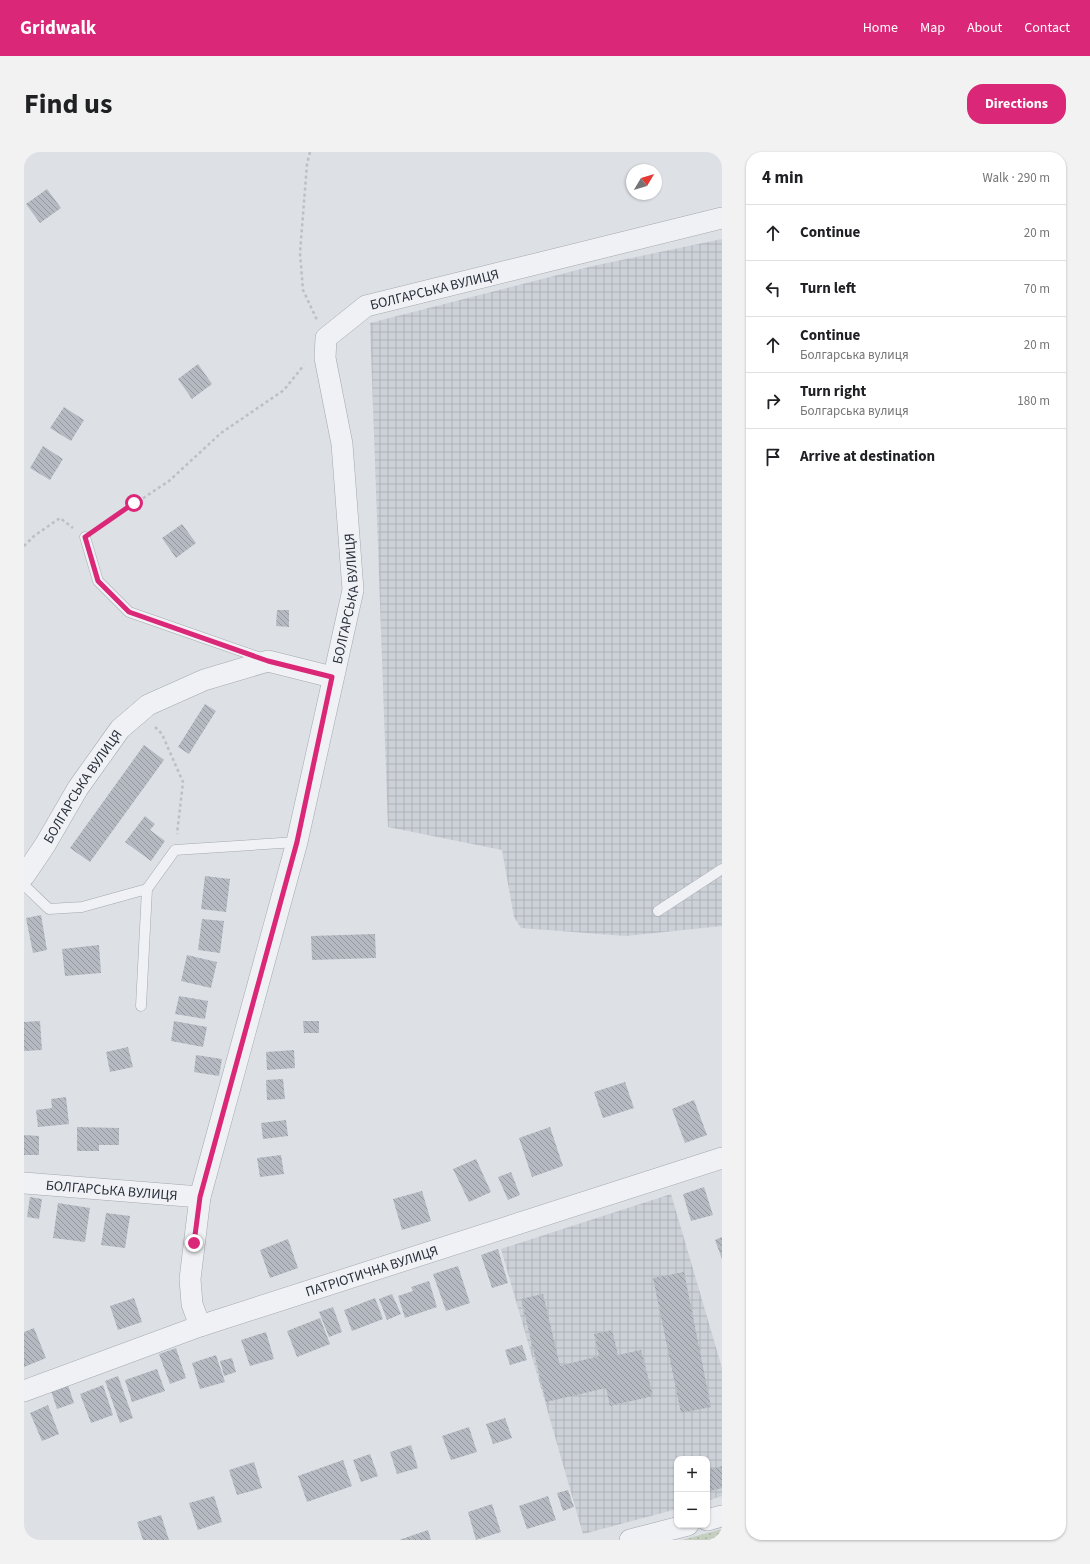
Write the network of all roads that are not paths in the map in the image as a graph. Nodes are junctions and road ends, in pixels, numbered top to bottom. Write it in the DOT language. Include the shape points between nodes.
graph roads {
  1 [pos="722,218"];
  2 [pos="85,537"];
  3 [pos="268,661"];
  4 [pos="332,677"];
  5 [pos="297,842"];
  6 [pos="722,869"];
  7 [pos="24,876"];
  8 [pos="24,886"];
  9 [pos="147,889"];
  10 [pos="658,912"];
  11 [pos="141,1006"];
  12 [pos="722,1158"];
  13 [pos="24,1184"];
  14 [pos="200,1197"];
  15 [pos="200,1326"];
  16 [pos="24,1391"];
  17 [pos="722,1516"];
  18 [pos="710,1519"];
  19 [pos="676,1528"];
  20 [pos="630,1540"];
  1 -- 4 [label="street, БОЛГАРСЬКА ВУЛИЦЯ" via="366,306 326,338 325,358 342,444 352,590"];
  2 -- 3 [label="lane" via="98,581 129,612"];
  3 -- 4 [label="street, БОЛГАРСЬКА ВУЛИЦЯ"];
  3 -- 7 [label="street, БОЛГАРСЬКА ВУЛИЦЯ" via="204,680 148,705 120,729 78,788 45,846"];
  4 -- 5 [label="street, БОЛГАРСЬКА ВУЛИЦЯ"];
  5 -- 9 [label="lane" via="175,850"];
  5 -- 14 [label="street, БОЛГАРСЬКА ВУЛИЦЯ"];
  6 -- 10 [label="lane"];
  8 -- 9 [label="lane" via="49,909 82,907"];
  9 -- 11 [label="lane"];
  12 -- 15 [label="street, ПАТРІОТИЧНА ВУЛИЦЯ"];
  13 -- 14 [label="street, БОЛГАРСЬКА ВУЛИЦЯ"];
  14 -- 15 [label="street, БОЛГАРСЬКА ВУЛИЦЯ" via="190,1279 192,1304"];
  15 -- 16 [label="street, ПАТРІОТИЧНА ВУЛИЦЯ"];
  17 -- 18 [label="street"];
  19 -- 20 [label="street"];
}
